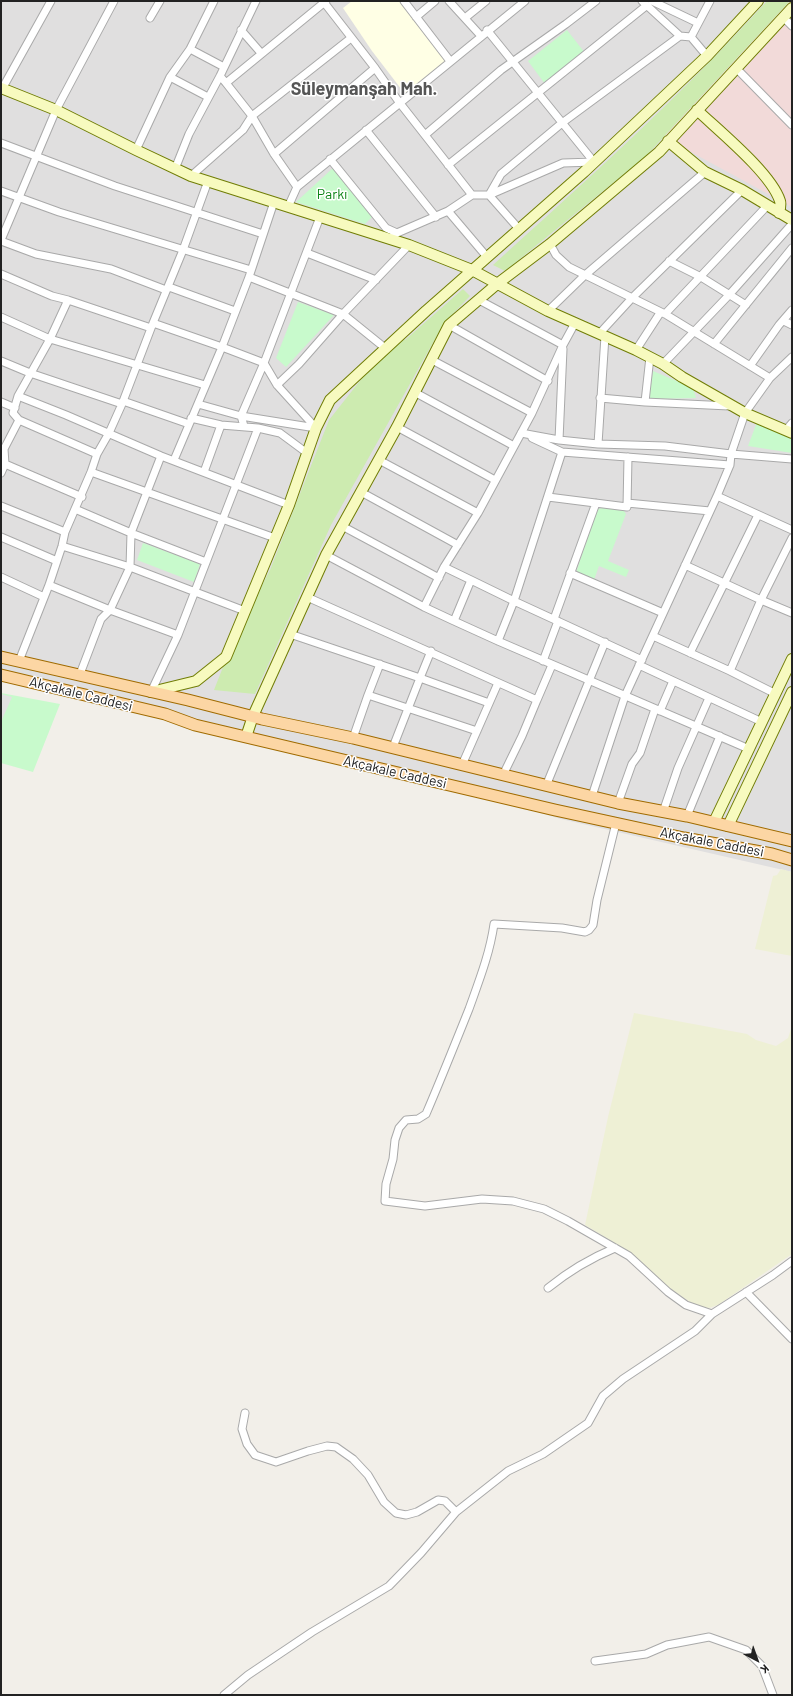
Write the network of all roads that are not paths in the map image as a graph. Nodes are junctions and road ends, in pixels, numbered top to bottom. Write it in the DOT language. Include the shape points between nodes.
graph roads {
  1 [pos="51,1"];
  2 [pos="114,1"];
  3 [pos="160,1"];
  4 [pos="214,1"];
  5 [pos="256,1"];
  6 [pos="404,1"];
  7 [pos="434,1"];
  8 [pos="449,1"];
  9 [pos="486,1"];
  10 [pos="525,1"];
  11 [pos="596,1"];
  12 [pos="710,1"];
  13 [pos="758,1"];
  14 [pos="325,2"];
  15 [pos="647,3"];
  16 [pos="792,8"];
  17 [pos="416,17"];
  18 [pos="783,17"];
  19 [pos="150,18"];
  20 [pos="465,18"];
  21 [pos="698,23"];
  22 [pos="792,26"];
  23 [pos="241,30"];
  24 [pos="487,30"];
  25 [pos="481,36"];
  26 [pos="680,36"];
  27 [pos="691,37"];
  28 [pos="351,38"];
  29 [pos="190,49"];
  30 [pos="261,53"];
  31 [pos="707,56"];
  32 [pos="450,61"];
  33 [pos="513,61"];
  34 [pos="224,67"];
  35 [pos="375,68"];
  36 [pos="736,68"];
  37 [pos="220,76"];
  38 [pos="170,77"];
  39 [pos="226,83"];
  40 [pos="2,89"];
  41 [pos="538,92"];
  42 [pos="208,97"];
  43 [pos="399,102"];
  44 [pos="56,110"];
  45 [pos="697,110"];
  46 [pos="252,116"];
  47 [pos="562,124"];
  48 [pos="792,125"];
  49 [pos="366,130"];
  50 [pos="425,135"];
  51 [pos="668,141"];
  52 [pos="1,143"];
  53 [pos="136,150"];
  54 [pos="274,154"];
  55 [pos="36,155"];
  56 [pos="330,159"];
  57 [pos="594,162"];
  58 [pos="448,165"];
  59 [pos="175,168"];
  60 [pos="705,172"];
  61 [pos="191,176"];
  62 [pos="208,181"];
  63 [pos="297,187"];
  64 [pos="742,190"];
  65 [pos="1,191"];
  66 [pos="472,195"];
  67 [pos="490,195"];
  68 [pos="18,198"];
  69 [pos="274,202"];
  70 [pos="767,206"];
  71 [pos="288,207"];
  72 [pos="448,211"];
  73 [pos="196,212"];
  74 [pos="779,213"];
  75 [pos="320,216"];
  76 [pos="436,217"];
  77 [pos="792,220"];
  78 [pos="792,224"];
  79 [pos="519,229"];
  80 [pos="264,234"];
  81 [pos="393,236"];
  82 [pos="1,240"];
  83 [pos="550,244"];
  84 [pos="409,245"];
  85 [pos="792,248"];
  86 [pos="183,250"];
  87 [pos="307,253"];
  88 [pos="488,256"];
  89 [pos="669,261"];
  90 [pos="472,270"];
  91 [pos="250,273"];
  92 [pos="1,274"];
  93 [pos="584,276"];
  94 [pos="701,277"];
  95 [pos="376,280"];
  96 [pos="497,284"];
  97 [pos="167,289"];
  98 [pos="291,293"];
  99 [pos="729,295"];
  100 [pos="632,298"];
  101 [pos="68,300"];
  102 [pos="479,300"];
  103 [pos="746,305"];
  104 [pos="792,310"];
  105 [pos="236,311"];
  106 [pos="548,311"];
  107 [pos="343,314"];
  108 [pos="663,314"];
  109 [pos="1,317"];
  110 [pos="784,320"];
  111 [pos="575,324"];
  112 [pos="792,325"];
  113 [pos="152,326"];
  114 [pos="449,326"];
  115 [pos="694,332"];
  116 [pos="602,335"];
  117 [pos="50,339"];
  118 [pos="714,344"];
  119 [pos="563,345"];
  120 [pos="222,347"];
  121 [pos="385,348"];
  122 [pos="636,350"];
  123 [pos="650,357"];
  124 [pos="792,357"];
  125 [pos="432,360"];
  126 [pos="1,361"];
  127 [pos="264,364"];
  128 [pos="663,364"];
  129 [pos="137,365"];
  130 [pos="750,366"];
  131 [pos="30,373"];
  132 [pos="770,378"];
  133 [pos="548,381"];
  134 [pos="205,385"];
  135 [pos="277,385"];
  136 [pos="416,393"];
  137 [pos="18,396"];
  138 [pos="600,398"];
  139 [pos="1,402"];
  140 [pos="645,402"];
  141 [pos="122,403"];
  142 [pos="198,404"];
  143 [pos="735,406"];
  144 [pos="15,408"];
  145 [pos="745,413"];
  146 [pos="532,414"];
  147 [pos="241,416"];
  148 [pos="19,420"];
  149 [pos="190,421"];
  150 [pos="221,425"];
  151 [pos="244,426"];
  152 [pos="258,428"];
  153 [pos="316,428"];
  154 [pos="397,428"];
  155 [pos="790,429"];
  156 [pos="109,433"];
  157 [pos="521,433"];
  158 [pos="559,440"];
  159 [pos="598,444"];
  160 [pos="514,446"];
  161 [pos="2,449"];
  162 [pos="562,452"];
  163 [pos="307,453"];
  164 [pos="97,454"];
  165 [pos="731,454"];
  166 [pos="161,456"];
  167 [pos="628,458"];
  168 [pos="792,459"];
  169 [pos="174,460"];
  170 [pos="379,460"];
  171 [pos="5,464"];
  172 [pos="730,465"];
  173 [pos="92,472"];
  174 [pos="204,472"];
  175 [pos="1,473"];
  176 [pos="495,480"];
  177 [pos="236,484"];
  178 [pos="148,492"];
  179 [pos="361,492"];
  180 [pos="717,496"];
  181 [pos="82,497"];
  182 [pos="548,497"];
  183 [pos="596,503"];
  184 [pos="627,503"];
  185 [pos="289,504"];
  186 [pos="1,506"];
  187 [pos="75,509"];
  188 [pos="710,511"];
  189 [pos="478,514"];
  190 [pos="758,515"];
  191 [pos="222,518"];
  192 [pos="342,526"];
  193 [pos="792,530"];
  194 [pos="65,532"];
  195 [pos="131,533"];
  196 [pos="1,537"];
  197 [pos="275,538"];
  198 [pos="792,538"];
  199 [pos="458,545"];
  200 [pos="62,546"];
  201 [pos="326,556"];
  202 [pos="57,561"];
  203 [pos="206,562"];
  204 [pos="685,565"];
  205 [pos="130,567"];
  206 [pos="444,567"];
  207 [pos="570,573"];
  208 [pos="1,577"];
  209 [pos="439,578"];
  210 [pos="471,580"];
  211 [pos="724,584"];
  212 [pos="49,585"];
  213 [pos="193,592"];
  214 [pos="44,597"];
  215 [pos="307,597"];
  216 [pos="761,600"];
  217 [pos="514,602"];
  218 [pos="424,608"];
  219 [pos="110,610"];
  220 [pos="245,611"];
  221 [pos="663,613"];
  222 [pos="792,613"];
  223 [pos="556,620"];
  224 [pos="454,621"];
  225 [pos="290,634"];
  226 [pos="178,635"];
  227 [pos="653,636"];
  228 [pos="498,641"];
  229 [pos="604,642"];
  230 [pos="431,651"];
  231 [pos="690,653"];
  232 [pos="1,657"];
  233 [pos="792,659"];
  234 [pos="18,661"];
  235 [pos="543,661"];
  236 [pos="640,662"];
  237 [pos="380,664"];
  238 [pos="552,664"];
  239 [pos="730,671"];
  240 [pos="80,674"];
  241 [pos="1,675"];
  242 [pos="420,678"];
  243 [pos="588,680"];
  244 [pos="673,681"];
  245 [pos="498,683"];
  246 [pos="151,692"];
  247 [pos="792,692"];
  248 [pos="776,694"];
  249 [pos="368,695"];
  250 [pos="625,696"];
  251 [pos="709,698"];
  252 [pos="537,700"];
  253 [pos="489,703"];
  254 [pos="408,708"];
  255 [pos="658,710"];
  256 [pos="254,716"];
  257 [pos="762,722"];
  258 [pos="696,726"];
  259 [pos="477,731"];
  260 [pos="720,736"];
  261 [pos="246,737"];
  262 [pos="353,738"];
  263 [pos="392,747"];
  264 [pos="749,749"];
  265 [pos="462,765"];
  266 [pos="503,774"];
  267 [pos="546,786"];
  268 [pos="592,796"];
  269 [pos="618,803"];
  270 [pos="663,812"];
  271 [pos="687,816"];
  272 [pos="714,822"];
  273 [pos="616,823"];
  274 [pos="728,826"];
  275 [pos="792,841"];
  276 [pos="792,860"];
  277 [pos="616,1248"];
  278 [pos="792,1261"];
  279 [pos="548,1288"];
  280 [pos="746,1292"];
  281 [pos="712,1314"];
  282 [pos="792,1339"];
  283 [pos="245,1413"];
  284 [pos="456,1512"];
  285 [pos="595,1661"];
  286 [pos="224,1695"];
  287 [pos="773,1695"];
  1 -- 40 [label="street"];
  2 -- 44 [label="street"];
  3 -- 19 [label="street"];
  4 -- 29 [label="street"];
  5 -- 23 [label="street"];
  6 -- 17 [label="street"];
  7 -- 17 [label="street"];
  8 -- 20 [label="street"];
  9 -- 20 [label="street"];
  10 -- 24 [label="street"];
  11 -- 33 [label="street"];
  12 -- 21 [label="street"];
  13 -- 31 [label="main road"];
  14 -- 28 [label="street"];
  14 -- 30 [label="street"];
  15 -- 21 [label="street"];
  15 -- 26 [label="street"];
  15 -- 41 [label="street"];
  16 -- 18 [label="main road"];
  17 -- 32 [label="street"];
  18 -- 22 [label="street"];
  18 -- 36 [label="main road"];
  20 -- 25 [label="street"];
  21 -- 27 [label="street"];
  23 -- 30 [label="street"];
  23 -- 34 [label="street"];
  24 -- 25 [label="street"];
  24 -- 33 [label="street"];
  25 -- 32 [label="street"];
  26 -- 27 [label="street"];
  26 -- 47 [label="street"];
  27 -- 31 [label="street"];
  28 -- 35 [label="street"];
  28 -- 46 [label="street"];
  29 -- 34 [label="street"];
  29 -- 38 [label="street"];
  30 -- 39 [label="street"];
  31 -- 57 [label="main road"];
  32 -- 43 [label="street"];
  33 -- 41 [label="street"];
  33 -- 50 [label="street"];
  34 -- 37 [label="street"];
  35 -- 43 [label="street"];
  35 -- 54 [label="street"];
  36 -- 45 [label="main road"];
  36 -- 48 [label="street"];
  37 -- 39 [label="street"];
  37 -- 42 [label="street"];
  38 -- 42 [label="street"];
  38 -- 53 [label="street"];
  39 -- 46 [label="street"];
  40 -- 44 [label="main road"];
  41 -- 47 [label="street"];
  41 -- 58 [label="street"];
  42 -- 59 [label="street"];
  43 -- 49 [label="street"];
  43 -- 50 [label="street"];
  44 -- 53 [label="main road"];
  44 -- 55 [label="street"];
  45 -- 51 [label="main road"];
  45 -- 74 [label="main road" via="758,168 780,202"];
  46 -- 54 [label="street"];
  46 -- 61 [label="street" via="243,130"];
  47 -- 57 [label="street"];
  47 -- 67 [label="street" via="501,174"];
  49 -- 56 [label="street"];
  49 -- 76 [label="street"];
  50 -- 58 [label="street"];
  51 -- 60 [label="main road"];
  51 -- 83 [label="main road" via="659,152"];
  52 -- 55 [label="street"];
  53 -- 59 [label="main road"];
  54 -- 63 [label="street"];
  55 -- 68 [label="street"];
  55 -- 73 [label="street" via="115,186"];
  56 -- 63 [label="street"];
  56 -- 81 [label="street"];
  57 -- 67 [label="street" via="563,163"];
  57 -- 79 [label="main road"];
  58 -- 66 [label="street"];
  59 -- 61 [label="main road"];
  60 -- 64 [label="main road"];
  60 -- 93 [label="street"];
  61 -- 62 [label="main road"];
  62 -- 69 [label="main road"];
  62 -- 73 [label="street"];
  63 -- 71 [label="street"];
  64 -- 70 [label="main road"];
  64 -- 89 [label="street"];
  65 -- 68 [label="street"];
  66 -- 67 [label="street"];
  66 -- 72 [label="street"];
  67 -- 79 [label="street"];
  68 -- 82 [label="street"];
  68 -- 86 [label="street"];
  69 -- 71 [label="main road"];
  69 -- 80 [label="street"];
  70 -- 74 [label="main road"];
  70 -- 94 [label="street"];
  71 -- 75 [label="main road"];
  72 -- 76 [label="street"];
  72 -- 88 [label="street"];
  73 -- 80 [label="street"];
  73 -- 86 [label="street"];
  74 -- 77 [label="main road"];
  75 -- 81 [label="main road"];
  75 -- 87 [label="street"];
  76 -- 81 [label="street"];
  78 -- 99 [label="street"];
  79 -- 88 [label="main road"];
  80 -- 91 [label="street"];
  81 -- 84 [label="main road"];
  82 -- 97 [label="street" via="36,254 111,268"];
  83 -- 93 [label="street" via="556,255"];
  83 -- 96 [label="main road"];
  84 -- 90 [label="main road"];
  84 -- 95 [label="street"];
  85 -- 103 [label="street"];
  86 -- 91 [label="street"];
  86 -- 97 [label="street"];
  87 -- 95 [label="street"];
  87 -- 98 [label="street"];
  88 -- 90 [label="main road"];
  89 -- 94 [label="street"];
  89 -- 100 [label="street"];
  90 -- 96 [label="main road"];
  90 -- 121 [label="main road"];
  91 -- 98 [label="street"];
  91 -- 105 [label="street"];
  92 -- 101 [label="street" via="52,296"];
  93 -- 100 [label="street"];
  93 -- 106 [label="street"];
  94 -- 99 [label="street"];
  94 -- 108 [label="street"];
  95 -- 107 [label="street"];
  96 -- 102 [label="main road"];
  96 -- 106 [label="main road"];
  97 -- 105 [label="street"];
  97 -- 113 [label="street"];
  98 -- 107 [label="street"];
  98 -- 127 [label="street"];
  99 -- 103 [label="street"];
  99 -- 115 [label="street"];
  100 -- 108 [label="street"];
  100 -- 116 [label="street"];
  101 -- 113 [label="street"];
  101 -- 117 [label="street"];
  102 -- 114 [label="main road"];
  102 -- 119 [label="street"];
  103 -- 118 [label="street"];
  104 -- 110 [label="street"];
  105 -- 120 [label="street"];
  106 -- 111 [label="main road"];
  107 -- 121 [label="street"];
  107 -- 135 [label="street"];
  108 -- 115 [label="street"];
  108 -- 122 [label="street"];
  109 -- 117 [label="street"];
  110 -- 112 [label="street"];
  110 -- 130 [label="street"];
  111 -- 116 [label="main road"];
  111 -- 119 [label="street"];
  113 -- 120 [label="street"];
  113 -- 129 [label="street"];
  114 -- 125 [label="main road"];
  114 -- 133 [label="street"];
  115 -- 118 [label="street"];
  115 -- 128 [label="street"];
  116 -- 122 [label="main road"];
  116 -- 138 [label="street" via="604,368"];
  117 -- 129 [label="street"];
  117 -- 131 [label="street"];
  118 -- 130 [label="street"];
  119 -- 133 [label="street"];
  119 -- 158 [label="street"];
  120 -- 127 [label="street"];
  120 -- 134 [label="street"];
  121 -- 153 [label="main road" via="330,400"];
  122 -- 123 [label="main road"];
  123 -- 128 [label="main road"];
  123 -- 140 [label="street"];
  124 -- 132 [label="street"];
  125 -- 136 [label="main road"];
  125 -- 146 [label="street"];
  126 -- 131 [label="street"];
  127 -- 135 [label="street"];
  127 -- 147 [label="street"];
  128 -- 143 [label="main road"];
  129 -- 134 [label="street"];
  129 -- 141 [label="street"];
  130 -- 132 [label="street"];
  131 -- 137 [label="street"];
  131 -- 141 [label="street"];
  132 -- 145 [label="street"];
  133 -- 146 [label="street"];
  134 -- 142 [label="street"];
  135 -- 153 [label="street"];
  136 -- 154 [label="main road"];
  136 -- 160 [label="street"];
  137 -- 144 [label="street"];
  137 -- 156 [label="street"];
  138 -- 140 [label="street"];
  138 -- 159 [label="street"];
  139 -- 144 [label="street"];
  140 -- 143 [label="street"];
  141 -- 149 [label="street"];
  141 -- 156 [label="street"];
  142 -- 147 [label="street"];
  142 -- 149 [label="street"];
  143 -- 145 [label="main road"];
  144 -- 148 [label="street" via="13,413"];
  145 -- 155 [label="main road"];
  145 -- 165 [label="street"];
  146 -- 157 [label="street"];
  147 -- 151 [label="street"];
  147 -- 153 [label="street"];
  148 -- 161 [label="street"];
  148 -- 164 [label="street"];
  149 -- 150 [label="street"];
  149 -- 169 [label="street"];
  150 -- 151 [label="street"];
  150 -- 174 [label="street"];
  151 -- 152 [label="street"];
  152 -- 163 [label="street" via="280,433"];
  152 -- 177 [label="street"];
  153 -- 163 [label="main road"];
  154 -- 170 [label="main road"];
  154 -- 176 [label="street"];
  156 -- 164 [label="street"];
  156 -- 166 [label="street"];
  157 -- 158 [label="street"];
  157 -- 160 [label="street"];
  157 -- 162 [label="street"];
  158 -- 159 [label="street"];
  159 -- 165 [label="street" via="665,446"];
  160 -- 176 [label="street"];
  161 -- 171 [label="street"];
  162 -- 167 [label="street"];
  162 -- 182 [label="street"];
  163 -- 185 [label="main road"];
  164 -- 173 [label="street"];
  165 -- 168 [label="street"];
  165 -- 172 [label="street"];
  166 -- 169 [label="street"];
  166 -- 178 [label="street"];
  167 -- 172 [label="street"];
  167 -- 184 [label="street"];
  169 -- 174 [label="street"];
  170 -- 179 [label="main road"];
  170 -- 189 [label="street"];
  171 -- 175 [label="street"];
  171 -- 181 [label="street"];
  172 -- 180 [label="street"];
  173 -- 178 [label="street"];
  173 -- 181 [label="street"];
  174 -- 177 [label="street"];
  176 -- 189 [label="street"];
  177 -- 185 [label="street"];
  177 -- 191 [label="street"];
  178 -- 191 [label="street"];
  178 -- 195 [label="street"];
  179 -- 192 [label="main road"];
  179 -- 199 [label="street"];
  180 -- 188 [label="street"];
  180 -- 190 [label="street"];
  181 -- 187 [label="street"];
  182 -- 183 [label="street"];
  182 -- 217 [label="street"];
  183 -- 184 [label="street" via="627,507"];
  183 -- 207 [label="street"];
  184 -- 188 [label="street"];
  185 -- 197 [label="main road"];
  186 -- 194 [label="street"];
  187 -- 194 [label="street"];
  187 -- 195 [label="street"];
  188 -- 204 [label="street"];
  189 -- 199 [label="street"];
  190 -- 193 [label="street"];
  190 -- 211 [label="street"];
  191 -- 197 [label="street"];
  191 -- 203 [label="street"];
  192 -- 201 [label="main road"];
  192 -- 209 [label="street"];
  194 -- 200 [label="street"];
  195 -- 203 [label="street"];
  195 -- 205 [label="street"];
  196 -- 202 [label="street"];
  197 -- 220 [label="main road"];
  198 -- 216 [label="street"];
  199 -- 206 [label="street"];
  200 -- 202 [label="street"];
  200 -- 205 [label="street"];
  201 -- 215 [label="main road"];
  201 -- 218 [label="street"];
  202 -- 212 [label="street"];
  203 -- 213 [label="street"];
  204 -- 211 [label="street"];
  204 -- 221 [label="street"];
  205 -- 213 [label="street"];
  205 -- 219 [label="street"];
  206 -- 209 [label="street"];
  206 -- 210 [label="street"];
  207 -- 221 [label="street"];
  207 -- 223 [label="street"];
  208 -- 214 [label="street"];
  209 -- 218 [label="street"];
  210 -- 217 [label="street"];
  210 -- 224 [label="street"];
  211 -- 216 [label="street"];
  211 -- 231 [label="street"];
  212 -- 214 [label="street"];
  212 -- 219 [label="street"];
  213 -- 220 [label="street"];
  213 -- 226 [label="street"];
  214 -- 234 [label="street"];
  215 -- 225 [label="main road"];
  215 -- 230 [label="street"];
  216 -- 222 [label="street"];
  216 -- 239 [label="street"];
  217 -- 223 [label="street"];
  217 -- 228 [label="street"];
  218 -- 224 [label="street"];
  219 -- 226 [label="street"];
  219 -- 240 [label="street" via="101,619"];
  220 -- 246 [label="main road" via="226,656 196,682"];
  221 -- 227 [label="street"];
  223 -- 229 [label="street"];
  223 -- 235 [label="street"];
  224 -- 228 [label="street"];
  225 -- 237 [label="street"];
  225 -- 256 [label="main road"];
  226 -- 246 [label="street"];
  227 -- 231 [label="street"];
  227 -- 236 [label="street"];
  228 -- 235 [label="street"];
  229 -- 236 [label="street"];
  229 -- 243 [label="street"];
  230 -- 242 [label="street"];
  230 -- 245 [label="street"];
  231 -- 239 [label="street"];
  232 -- 234 [label="main road, Akçakale Caddesi"];
  233 -- 248 [label="main road"];
  234 -- 240 [label="main road, Akçakale Caddesi"];
  235 -- 238 [label="street"];
  236 -- 244 [label="street"];
  236 -- 250 [label="street"];
  237 -- 242 [label="street"];
  237 -- 249 [label="street"];
  238 -- 243 [label="street"];
  238 -- 252 [label="street"];
  239 -- 248 [label="street"];
  240 -- 246 [label="main road, Akçakale Caddesi"];
  241 -- 261 [label="main road, Akçakale Caddesi" via="165,714 195,725"];
  242 -- 253 [label="street"];
  242 -- 254 [label="street"];
  243 -- 250 [label="street"];
  243 -- 267 [label="street"];
  244 -- 251 [label="street"];
  244 -- 255 [label="street"];
  245 -- 252 [label="street"];
  245 -- 253 [label="street"];
  246 -- 256 [label="main road, Akçakale Caddesi"];
  247 -- 274 [label="main road"];
  248 -- 257 [label="main road"];
  249 -- 254 [label="street"];
  249 -- 262 [label="street"];
  250 -- 255 [label="street"];
  250 -- 268 [label="street"];
  251 -- 257 [label="street"];
  251 -- 258 [label="street"];
  252 -- 266 [label="street"];
  253 -- 259 [label="street"];
  254 -- 259 [label="street"];
  254 -- 263 [label="street"];
  255 -- 258 [label="street"];
  255 -- 269 [label="street" via="640,753 632,764"];
  256 -- 261 [label="main road"];
  256 -- 262 [label="main road, Akçakale Caddesi"];
  257 -- 264 [label="main road"];
  258 -- 260 [label="street"];
  258 -- 270 [label="street"];
  259 -- 265 [label="street"];
  260 -- 264 [label="street"];
  260 -- 271 [label="street"];
  261 -- 273 [label="main road, Akçakale Caddesi"];
  262 -- 263 [label="main road, Akçakale Caddesi"];
  263 -- 265 [label="main road, Akçakale Caddesi"];
  264 -- 272 [label="main road"];
  265 -- 266 [label="main road, Akçakale Caddesi"];
  266 -- 267 [label="main road, Akçakale Caddesi"];
  267 -- 268 [label="main road, Akçakale Caddesi"];
  268 -- 269 [label="main road, Akçakale Caddesi"];
  269 -- 270 [label="main road, Akçakale Caddesi"];
  270 -- 271 [label="main road, Akçakale Caddesi"];
  271 -- 272 [label="main road, Akçakale Caddesi"];
  272 -- 274 [label="main road, Akçakale Caddesi"];
  273 -- 276 [label="main road, Akçakale Caddesi"];
  273 -- 277 [label="street" via="593,925 589,930 584,932 562,928 494,924 481,976 426,1114 418,1119 406,1120 398,1128 385,1201 425,1206 482,1199 513,1201 544,1209"];
  274 -- 275 [label="main road, Akçakale Caddesi"];
  277 -- 279 [label="street" via="565,1274"];
  277 -- 281 [label="street" via="629,1256 686,1305"];
  278 -- 280 [label="street"];
  280 -- 281 [label="street"];
  280 -- 282 [label="street"];
  281 -- 284 [label="street" via="695,1332 623,1379 603,1396 588,1423 543,1454 508,1471"];
  283 -- 284 [label="street" via="242,1429 247,1444 255,1455 276,1462 327,1446 336,1447 353,1459 368,1475 384,1502 396,1513 406,1515 417,1512 438,1500 445,1501"];
  284 -- 286 [label="street" via="389,1586 306,1636 248,1675"];
  285 -- 287 [label="street" via="646,1654 667,1645 709,1637 746,1650 762,1666"];
}
